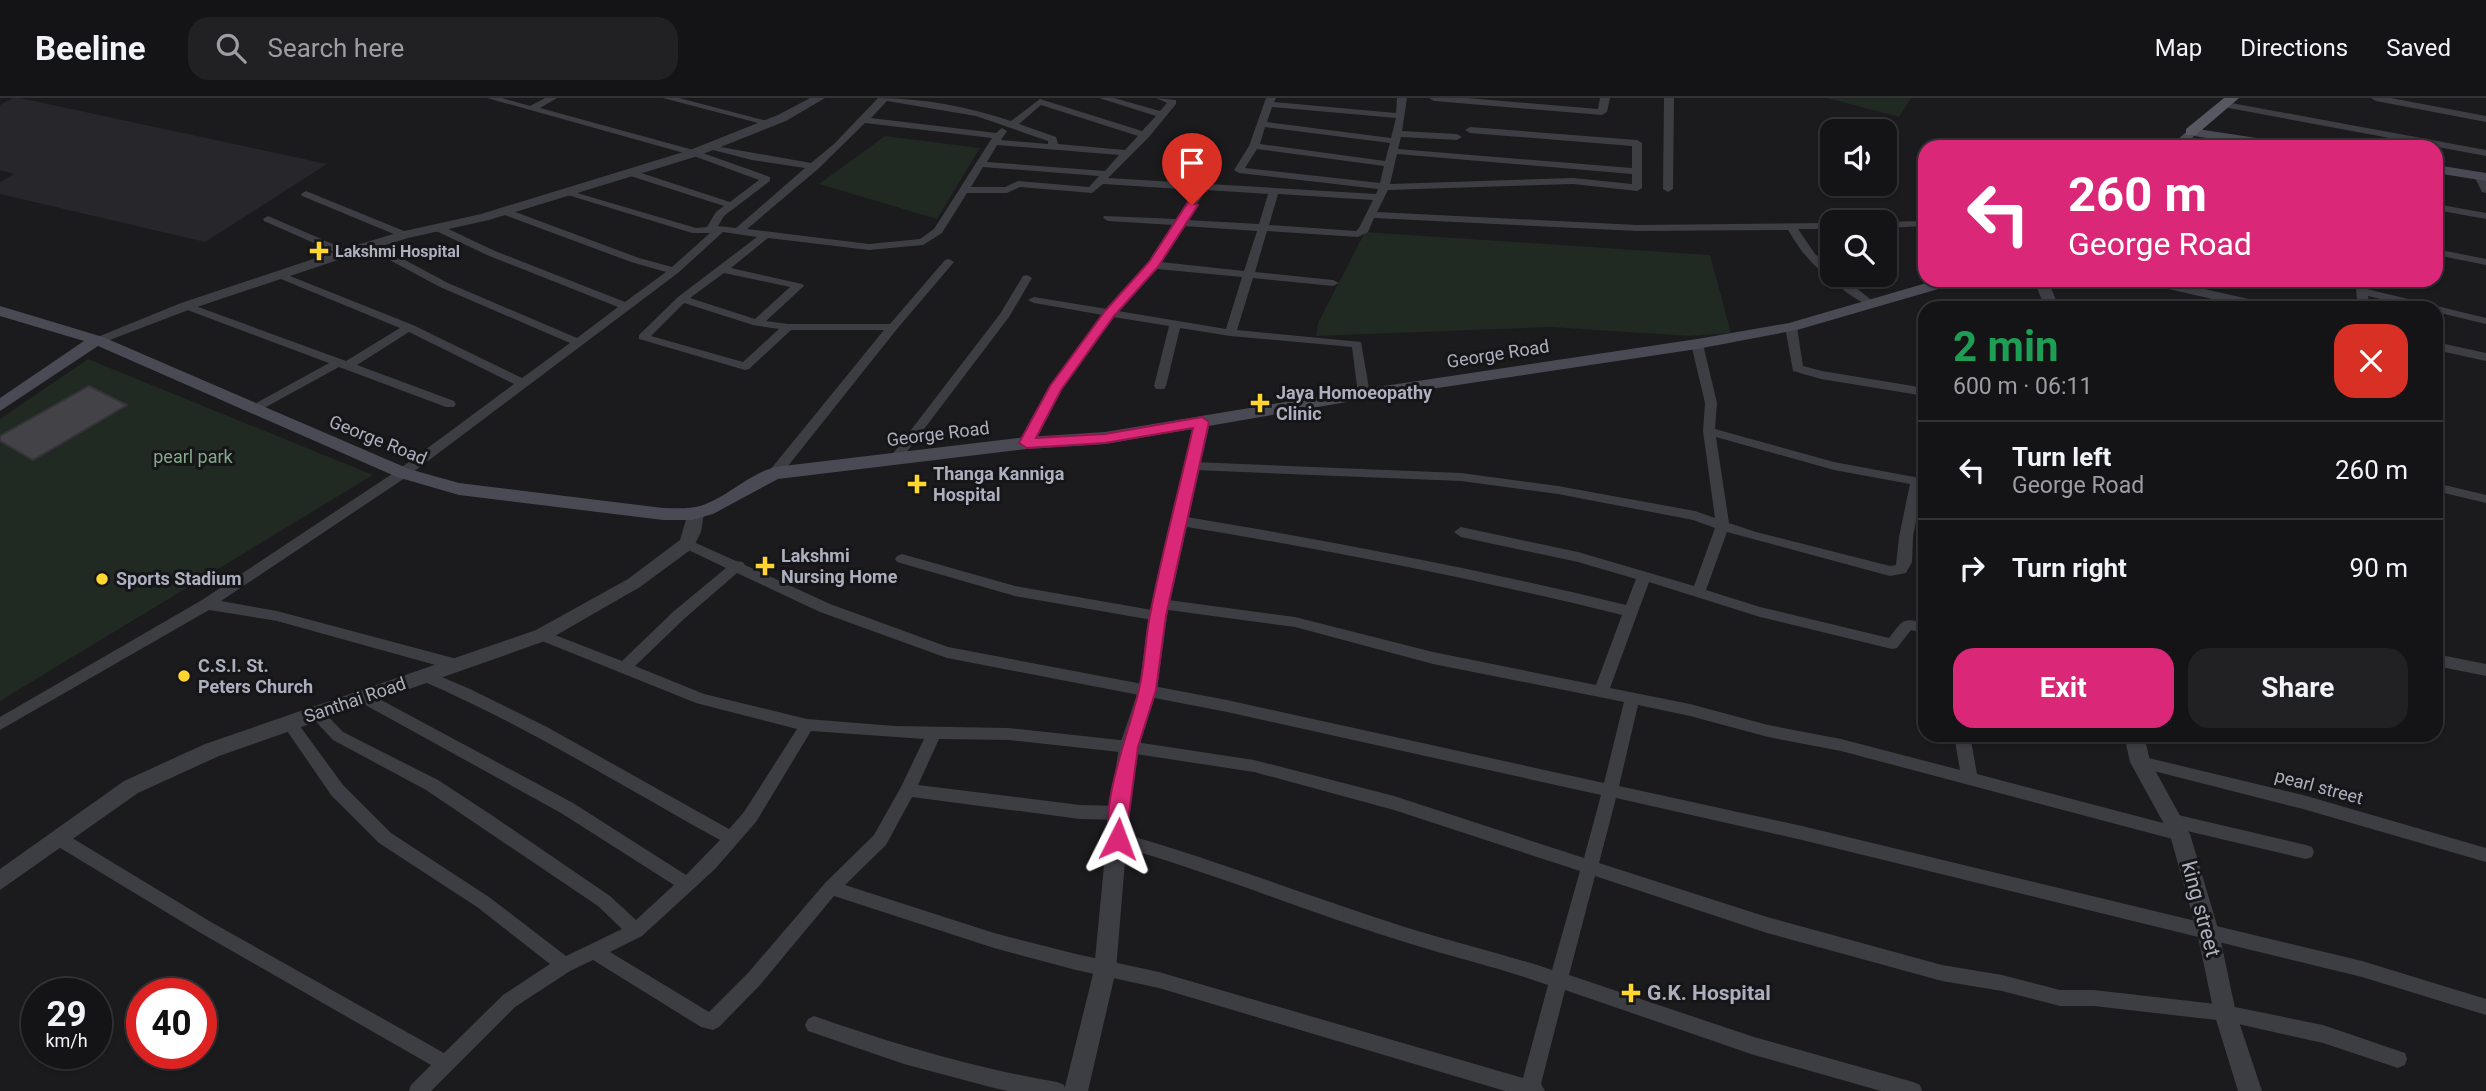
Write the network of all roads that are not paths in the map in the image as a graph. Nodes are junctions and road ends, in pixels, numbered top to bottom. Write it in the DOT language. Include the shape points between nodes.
graph roads {
  1 [pos="492,98"];
  2 [pos="552,98"];
  3 [pos="668,98"];
  4 [pos="820,98"];
  5 [pos="884,98"];
  6 [pos="1024,98"];
  7 [pos="1104,98"];
  8 [pos="1161,98"];
  9 [pos="1402,98"];
  10 [pos="1434,98"];
  11 [pos="1605,98"];
  12 [pos="1669,98"];
  13 [pos="2376,98"];
  14 [pos="1044,100"];
  15 [pos="1175,100"];
  16 [pos="1269,101"];
  17 [pos="2226,101"];
  18 [pos="533,108"];
  19 [pos="1162,115"];
  20 [pos="1401,116"];
  21 [pos="2486,119"];
  22 [pos="865,120"];
  23 [pos="770,123"];
  24 [pos="1261,124"];
  25 [pos="1010,125"];
  26 [pos="1470,130"];
  27 [pos="2191,132"];
  28 [pos="1146,135"];
  29 [pos="1457,138"];
  30 [pos="996,139"];
  31 [pos="2183,140"];
  32 [pos="2244,140"];
  33 [pos="2421,140"];
  34 [pos="1393,142"];
  35 [pos="2443,144"];
  36 [pos="1254,146"];
  37 [pos="712,147"];
  38 [pos="1053,148"];
  39 [pos="694,153"];
  40 [pos="1127,153"];
  41 [pos="2486,153"];
  42 [pos="752,157"];
  43 [pos="979,164"];
  44 [pos="1389,164"];
  45 [pos="814,167"];
  46 [pos="738,169"];
  47 [pos="2443,170"];
  48 [pos="1637,171"];
  49 [pos="628,172"];
  50 [pos="2483,176"];
  51 [pos="1104,178"];
  52 [pos="1203,186"];
  53 [pos="1668,188"];
  54 [pos="963,190"];
  55 [pos="2486,190"];
  56 [pos="563,192"];
  57 [pos="1274,192"];
  58 [pos="1382,192"];
  59 [pos="306,194"];
  60 [pos="730,205"];
  61 [pos="2443,208"];
  62 [pos="503,211"];
  63 [pos="1370,215"];
  64 [pos="2486,216"];
  65 [pos="1108,218"];
  66 [pos="268,219"];
  67 [pos="1182,224"];
  68 [pos="1918,224"];
  69 [pos="1897,225"];
  70 [pos="1820,226"];
  71 [pos="1791,227"];
  72 [pos="438,228"];
  73 [pos="715,229"];
  74 [pos="1261,229"];
  75 [pos="737,231"];
  76 [pos="405,235"];
  77 [pos="764,236"];
  78 [pos="371,246"];
  79 [pos="345,253"];
  80 [pos="2443,253"];
  81 [pos="949,262"];
  82 [pos="2486,262"];
  83 [pos="1820,263"];
  84 [pos="1154,265"];
  85 [pos="722,269"];
  86 [pos="674,271"];
  87 [pos="1247,274"];
  88 [pos="280,275"];
  89 [pos="1027,278"];
  90 [pos="1333,283"];
  91 [pos="1849,287"];
  92 [pos="1928,287"];
  93 [pos="2178,287"];
  94 [pos="2363,287"];
  95 [pos="682,299"];
  96 [pos="1034,300"];
  97 [pos="2239,301"];
  98 [pos="2410,301"];
  99 [pos="1868,303"];
  100 [pos="186,306"];
  101 [pos="625,306"];
  102 [pos="2443,310"];
  103 [pos="0,311"];
  104 [pos="1110,313"];
  105 [pos="2486,321"];
  106 [pos="757,323"];
  107 [pos="1176,323"];
  108 [pos="410,327"];
  109 [pos="788,327"];
  110 [pos="893,327"];
  111 [pos="1791,327"];
  112 [pos="1230,333"];
  113 [pos="97,340"];
  114 [pos="580,343"];
  115 [pos="1697,344"];
  116 [pos="2443,348"];
  117 [pos="2486,357"];
  118 [pos="342,365"];
  119 [pos="522,383"];
  120 [pos="1160,386"];
  121 [pos="1918,391"];
  122 [pos="1364,394"];
  123 [pos="450,404"];
  124 [pos="0,406"];
  125 [pos="255,409"];
  126 [pos="1202,422"];
  127 [pos="1709,431"];
  128 [pos="1027,443"];
  129 [pos="895,459"];
  130 [pos="1194,466"];
  131 [pos="403,473"];
  132 [pos="775,473"];
  133 [pos="1918,481"];
  134 [pos="2443,489"];
  135 [pos="1918,493"];
  136 [pos="2486,499"];
  137 [pos="696,513"];
  138 [pos="1181,521"];
  139 [pos="1723,525"];
  140 [pos="1461,532"];
  141 [pos="687,544"];
  142 [pos="902,559"];
  143 [pos="738,565"];
  144 [pos="1644,576"];
  145 [pos="1698,593"];
  146 [pos="207,604"];
  147 [pos="1159,610"];
  148 [pos="1632,612"];
  149 [pos="1918,626"];
  150 [pos="542,635"];
  151 [pos="2443,661"];
  152 [pos="457,665"];
  153 [pos="625,667"];
  154 [pos="2486,670"];
  155 [pos="425,676"];
  156 [pos="1148,690"];
  157 [pos="1601,692"];
  158 [pos="365,698"];
  159 [pos="1632,699"];
  160 [pos="315,712"];
  161 [pos="289,722"];
  162 [pos="0,724"];
  163 [pos="807,726"];
  164 [pos="934,733"];
  165 [pos="1963,742"];
  166 [pos="2136,742"];
  167 [pos="1129,747"];
  168 [pos="2140,762"];
  169 [pos="1970,780"];
  170 [pos="908,790"];
  171 [pos="1612,792"];
  172 [pos="1119,813"];
  173 [pos="2177,827"];
  174 [pos="58,838"];
  175 [pos="732,838"];
  176 [pos="1118,839"];
  177 [pos="2306,852"];
  178 [pos="2486,855"];
  179 [pos="1590,865"];
  180 [pos="0,881"];
  181 [pos="685,883"];
  182 [pos="831,888"];
  183 [pos="636,931"];
  184 [pos="2208,932"];
  185 [pos="595,952"];
  186 [pos="564,965"];
  187 [pos="1105,970"];
  188 [pos="1556,981"];
  189 [pos="2486,1007"];
  190 [pos="2225,1013"];
  191 [pos="814,1025"];
  192 [pos="2398,1059"];
  193 [pos="446,1064"];
  194 [pos="1533,1090"];
  195 [pos="418,1091"];
  196 [pos="1057,1091"];
  197 [pos="1076,1091"];
  198 [pos="1913,1091"];
  199 [pos="2250,1091"];
  1 -- 18 [label="street"];
  2 -- 18 [label="street"];
  3 -- 23 [label="street"];
  4 -- 23 [label="street"];
  5 -- 22 [label="street"];
  5 -- 25 [label="street" via="978,113"];
  6 -- 14 [label="street"];
  7 -- 19 [label="street"];
  8 -- 15 [label="street"];
  9 -- 20 [label="street"];
  10 -- 11 [label="street" via="1602,112"];
  12 -- 53 [label="street"];
  13 -- 21 [label="street"];
  14 -- 25 [label="street"];
  14 -- 28 [label="street"];
  15 -- 19 [label="street"];
  16 -- 20 [label="street"];
  16 -- 24 [label="street"];
  17 -- 27 [label="main road"];
  17 -- 33 [label="street"];
  18 -- 39 [label="street"];
  19 -- 28 [label="street"];
  20 -- 34 [label="street"];
  22 -- 30 [label="street"];
  22 -- 45 [label="street"];
  23 -- 37 [label="street"];
  24 -- 34 [label="street"];
  24 -- 36 [label="street"];
  25 -- 30 [label="street"];
  25 -- 38 [label="street" via="1053,139"];
  26 -- 48 [label="street" via="1636,143"];
  27 -- 31 [label="main road"];
  27 -- 32 [label="main road"];
  28 -- 40 [label="street"];
  29 -- 34 [label="street"];
  30 -- 38 [label="street"];
  30 -- 43 [label="street"];
  34 -- 44 [label="street"];
  34 -- 48 [label="street"];
  35 -- 41 [label="street"];
  36 -- 44 [label="street"];
  36 -- 58 [label="street" via="1239,170"];
  37 -- 39 [label="street"];
  37 -- 42 [label="street"];
  38 -- 40 [label="street"];
  39 -- 46 [label="street"];
  39 -- 49 [label="street"];
  40 -- 51 [label="street"];
  42 -- 45 [label="street"];
  42 -- 46 [label="street"];
  43 -- 51 [label="street"];
  43 -- 54 [label="street"];
  44 -- 58 [label="street"];
  45 -- 75 [label="street"];
  46 -- 60 [label="street" via="766,181"];
  47 -- 50 [label="main road"];
  48 -- 58 [label="street" via="1637,188 1573,181"];
  49 -- 56 [label="street"];
  49 -- 60 [label="street"];
  50 -- 55 [label="street"];
  51 -- 52 [label="street"];
  51 -- 54 [label="street" via="1092,190 1018,184 1007,190"];
  52 -- 57 [label="street"];
  52 -- 67 [label="street"];
  54 -- 77 [label="street" via="939,231 923,242 869,247"];
  56 -- 62 [label="street"];
  56 -- 73 [label="street" via="696,231"];
  57 -- 58 [label="street"];
  57 -- 74 [label="street"];
  58 -- 63 [label="street"];
  59 -- 76 [label="street"];
  60 -- 73 [label="street"];
  61 -- 64 [label="street"];
  62 -- 72 [label="street"];
  62 -- 86 [label="street"];
  63 -- 71 [label="street" via="1637,228"];
  63 -- 74 [label="street" via="1358,234"];
  65 -- 67 [label="street"];
  66 -- 79 [label="street"];
  67 -- 74 [label="street"];
  67 -- 84 [label="street"];
  68 -- 69 [label="street"];
  70 -- 71 [label="street"];
  71 -- 83 [label="street"];
  72 -- 76 [label="street"];
  72 -- 101 [label="street"];
  73 -- 75 [label="street"];
  73 -- 86 [label="street"];
  74 -- 87 [label="street"];
  75 -- 77 [label="street"];
  76 -- 78 [label="street"];
  77 -- 85 [label="street"];
  78 -- 79 [label="street"];
  78 -- 114 [label="street" via="444,285"];
  79 -- 88 [label="street"];
  80 -- 82 [label="street"];
  81 -- 110 [label="street"];
  84 -- 87 [label="street"];
  84 -- 104 [label="street"];
  85 -- 95 [label="street"];
  85 -- 106 [label="street" via="797,286"];
  86 -- 101 [label="street"];
  87 -- 90 [label="street"];
  87 -- 112 [label="street"];
  88 -- 100 [label="street"];
  88 -- 108 [label="street"];
  89 -- 129 [label="street" via="1005,315"];
  91 -- 99 [label="street"];
  92 -- 99 [label="main road, George Road"];
  93 -- 97 [label="street"];
  94 -- 98 [label="street"];
  95 -- 106 [label="street"];
  95 -- 109 [label="street" via="643,337 746,366"];
  96 -- 104 [label="street"];
  99 -- 111 [label="main road, George Road"];
  100 -- 113 [label="street"];
  100 -- 118 [label="street"];
  101 -- 114 [label="street"];
  102 -- 105 [label="street"];
  103 -- 113 [label="main road, George Road"];
  104 -- 107 [label="street"];
  104 -- 128 [label="street" via="1055,389"];
  106 -- 109 [label="street"];
  107 -- 112 [label="street"];
  107 -- 120 [label="street"];
  108 -- 118 [label="street"];
  108 -- 119 [label="street"];
  109 -- 110 [label="street"];
  110 -- 132 [label="street"];
  111 -- 115 [label="main road, George Road"];
  111 -- 121 [label="street" via="1797,368"];
  112 -- 122 [label="street" via="1357,344"];
  113 -- 124 [label="main road"];
  113 -- 125 [label="main road, George Road"];
  114 -- 119 [label="street"];
  115 -- 122 [label="main road, George Road"];
  115 -- 127 [label="street" via="1711,403"];
  116 -- 117 [label="street"];
  118 -- 123 [label="street"];
  118 -- 125 [label="street"];
  119 -- 131 [label="street"];
  122 -- 126 [label="main road, George Road"];
  125 -- 131 [label="main road, George Road"];
  126 -- 128 [label="main road, George Road" via="1105,438"];
  126 -- 130 [label="street"];
  127 -- 133 [label="street" via="1807,460"];
  127 -- 139 [label="street"];
  128 -- 129 [label="main road, George Road"];
  129 -- 132 [label="main road, George Road"];
  130 -- 138 [label="street"];
  130 -- 139 [label="street" via="1461,477 1569,492"];
  131 -- 137 [label="main road, George Road" via="459,489 663,514"];
  131 -- 146 [label="street"];
  132 -- 137 [label="main road, George Road"];
  134 -- 136 [label="street"];
  135 -- 139 [label="street" via="1901,570 1810,551"];
  137 -- 141 [label="street"];
  138 -- 147 [label="street"];
  138 -- 148 [label="street" via="1353,548"];
  139 -- 145 [label="street"];
  140 -- 144 [label="street"];
  141 -- 143 [label="street"];
  141 -- 150 [label="street, Santhai Road" via="634,583"];
  142 -- 147 [label="street" via="1015,591"];
  143 -- 153 [label="street"];
  143 -- 156 [label="street" via="825,608 947,652"];
  144 -- 145 [label="street"];
  144 -- 148 [label="street"];
  145 -- 149 [label="street" via="1892,644 1908,624"];
  146 -- 152 [label="street" via="277,616"];
  146 -- 162 [label="street"];
  147 -- 156 [label="street"];
  147 -- 157 [label="street" via="1295,622 1422,656"];
  148 -- 157 [label="street"];
  150 -- 152 [label="street, Santhai Road"];
  150 -- 153 [label="street"];
  151 -- 154 [label="street"];
  152 -- 155 [label="street, Santhai Road"];
  153 -- 163 [label="street" via="701,699"];
  155 -- 158 [label="street, Santhai Road"];
  155 -- 175 [label="street" via="549,735"];
  156 -- 167 [label="street"];
  156 -- 171 [label="street"];
  157 -- 159 [label="street"];
  158 -- 160 [label="street, Santhai Road"];
  158 -- 181 [label="street" via="567,808"];
  159 -- 169 [label="street" via="1840,745"];
  159 -- 171 [label="street"];
  160 -- 161 [label="street, Santhai Road"];
  160 -- 183 [label="street" via="338,736 432,785 484,819 604,901"];
  161 -- 174 [label="street, Santhai Road" via="131,787"];
  161 -- 186 [label="street" via="337,790 385,838 483,902"];
  163 -- 164 [label="street"];
  163 -- 175 [label="street"];
  164 -- 167 [label="street" via="1008,734"];
  164 -- 170 [label="street"];
  165 -- 169 [label="street"];
  166 -- 168 [label="street, king street"];
  167 -- 172 [label="street"];
  167 -- 179 [label="street" via="1211,758 1320,781"];
  168 -- 173 [label="street, king street"];
  168 -- 178 [label="street, pearl street" via="2303,802"];
  169 -- 173 [label="street"];
  170 -- 172 [label="street"];
  170 -- 182 [label="street" via="880,840"];
  171 -- 179 [label="street"];
  171 -- 184 [label="street" via="1802,833"];
  172 -- 176 [label="street"];
  173 -- 177 [label="street"];
  173 -- 184 [label="street, king street"];
  174 -- 180 [label="street, Santhai Road"];
  174 -- 193 [label="street"];
  175 -- 181 [label="street"];
  176 -- 187 [label="street"];
  176 -- 188 [label="street"];
  179 -- 188 [label="street"];
  179 -- 190 [label="street" via="1767,925 1942,973 2002,982 2060,999 2094,998"];
  181 -- 183 [label="street"];
  182 -- 185 [label="street" via="713,1021"];
  182 -- 187 [label="street" via="947,929"];
  183 -- 185 [label="street"];
  184 -- 189 [label="street" via="2362,969"];
  184 -- 190 [label="street, king street"];
  185 -- 186 [label="street"];
  186 -- 193 [label="street" via="509,1002"];
  187 -- 194 [label="street" via="1224,998"];
  187 -- 197 [label="street"];
  188 -- 194 [label="street"];
  188 -- 198 [label="street" via="1754,1046"];
  190 -- 192 [label="street" via="2323,1034"];
  190 -- 199 [label="street, king street"];
  191 -- 196 [label="street" via="916,1061"];
  193 -- 195 [label="street"];
}
